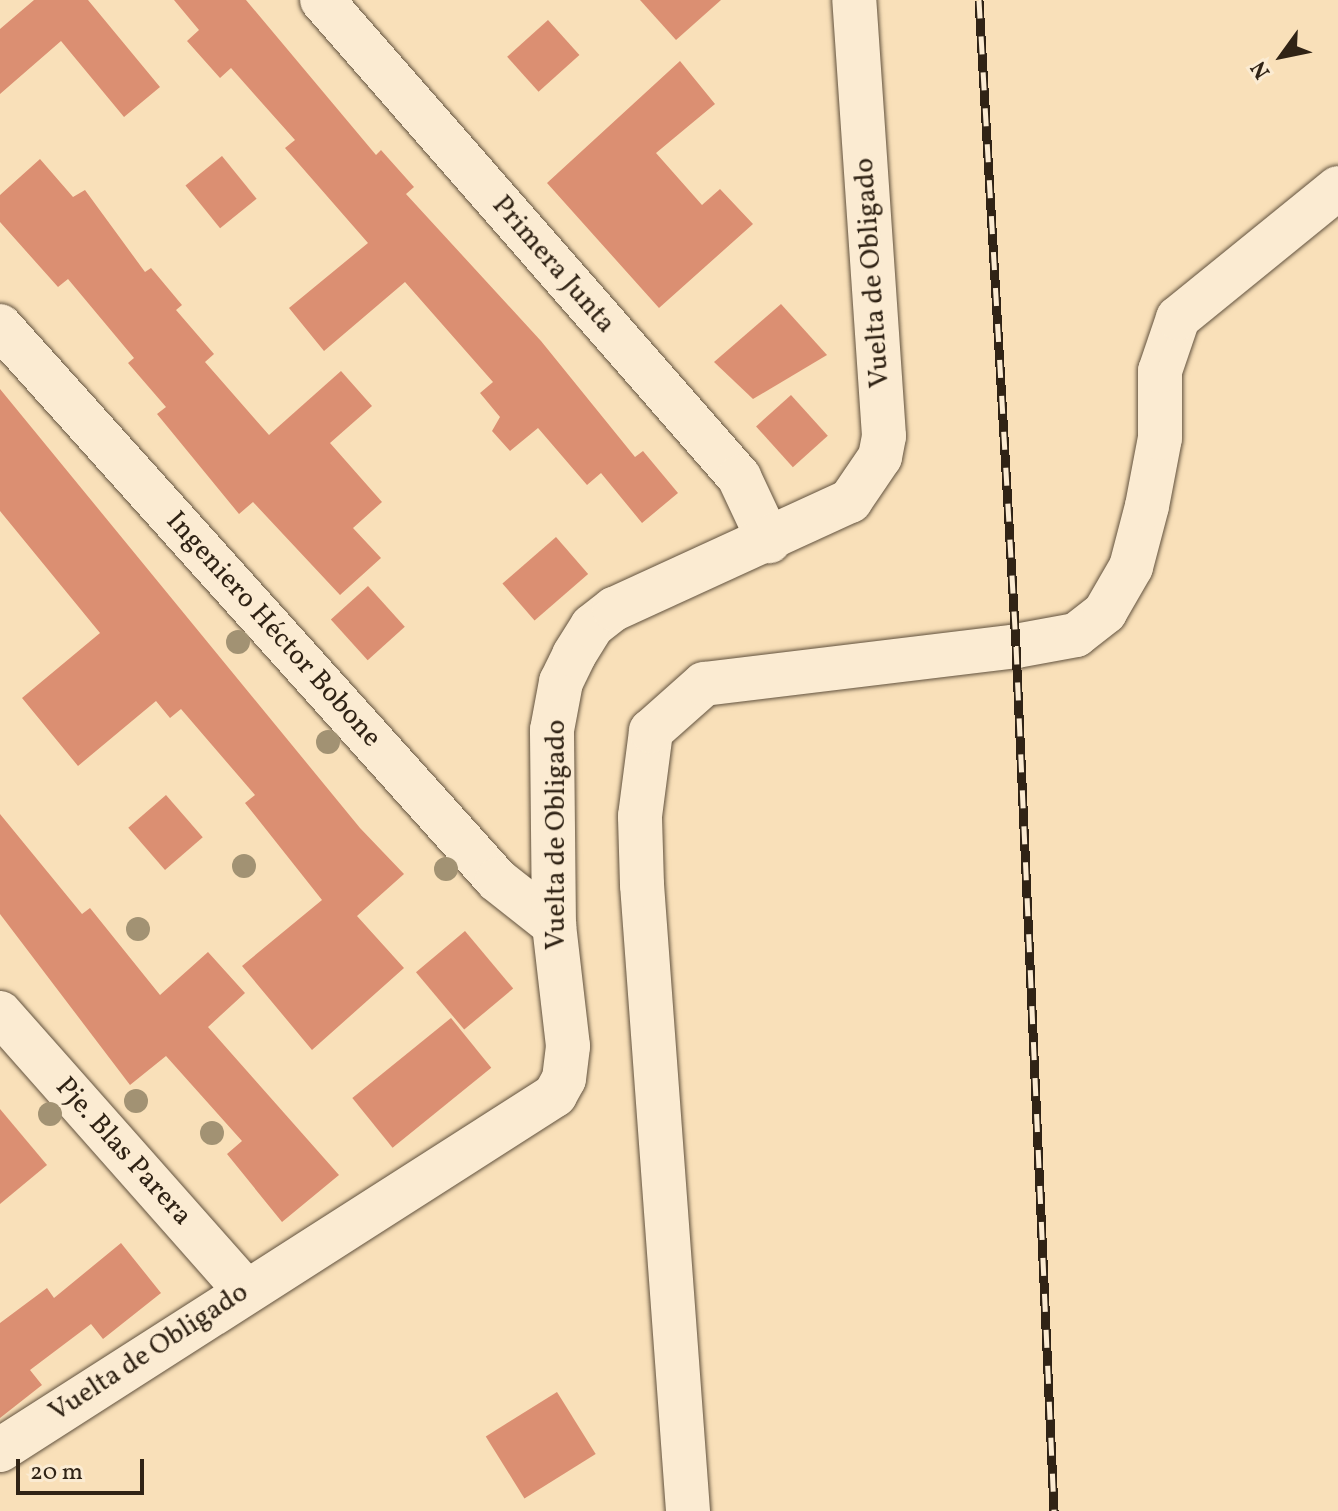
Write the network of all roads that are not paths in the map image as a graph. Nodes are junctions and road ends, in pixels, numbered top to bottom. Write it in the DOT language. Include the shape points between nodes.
graph roads {
  1 [pos="322,0"];
  2 [pos="854,0"];
  3 [pos="1338,188"];
  4 [pos="0,326"];
  5 [pos="769,541"];
  6 [pos="554,925"];
  7 [pos="0,1013"];
  8 [pos="245,1290"];
  9 [pos="0,1450"];
  10 [pos="688,1511"];
  1 -- 5 [label="street, Primera Junta" via="739,477"];
  2 -- 5 [label="street, Vuelta de Obligado" via="884,436 874,468 850,501"];
  3 -- 10 [label="street" via="1178,318 1160,371 1160,438 1131,567 1105,612 1076,635 704,684 651,731 640,816 642,885"];
  4 -- 6 [label="street, Ingeniero Héctor Bobone" via="497,880"];
  5 -- 6 [label="street, Vuelta de Obligado" via="666,581 614,609 592,626 574,655 561,682 552,730"];
  6 -- 8 [label="street, Vuelta de Obligado" via="568,1046 564,1079 555,1095"];
  7 -- 8 [label="street, Pje. Blas Parera"];
  8 -- 9 [label="street, Vuelta de Obligado"];
}
